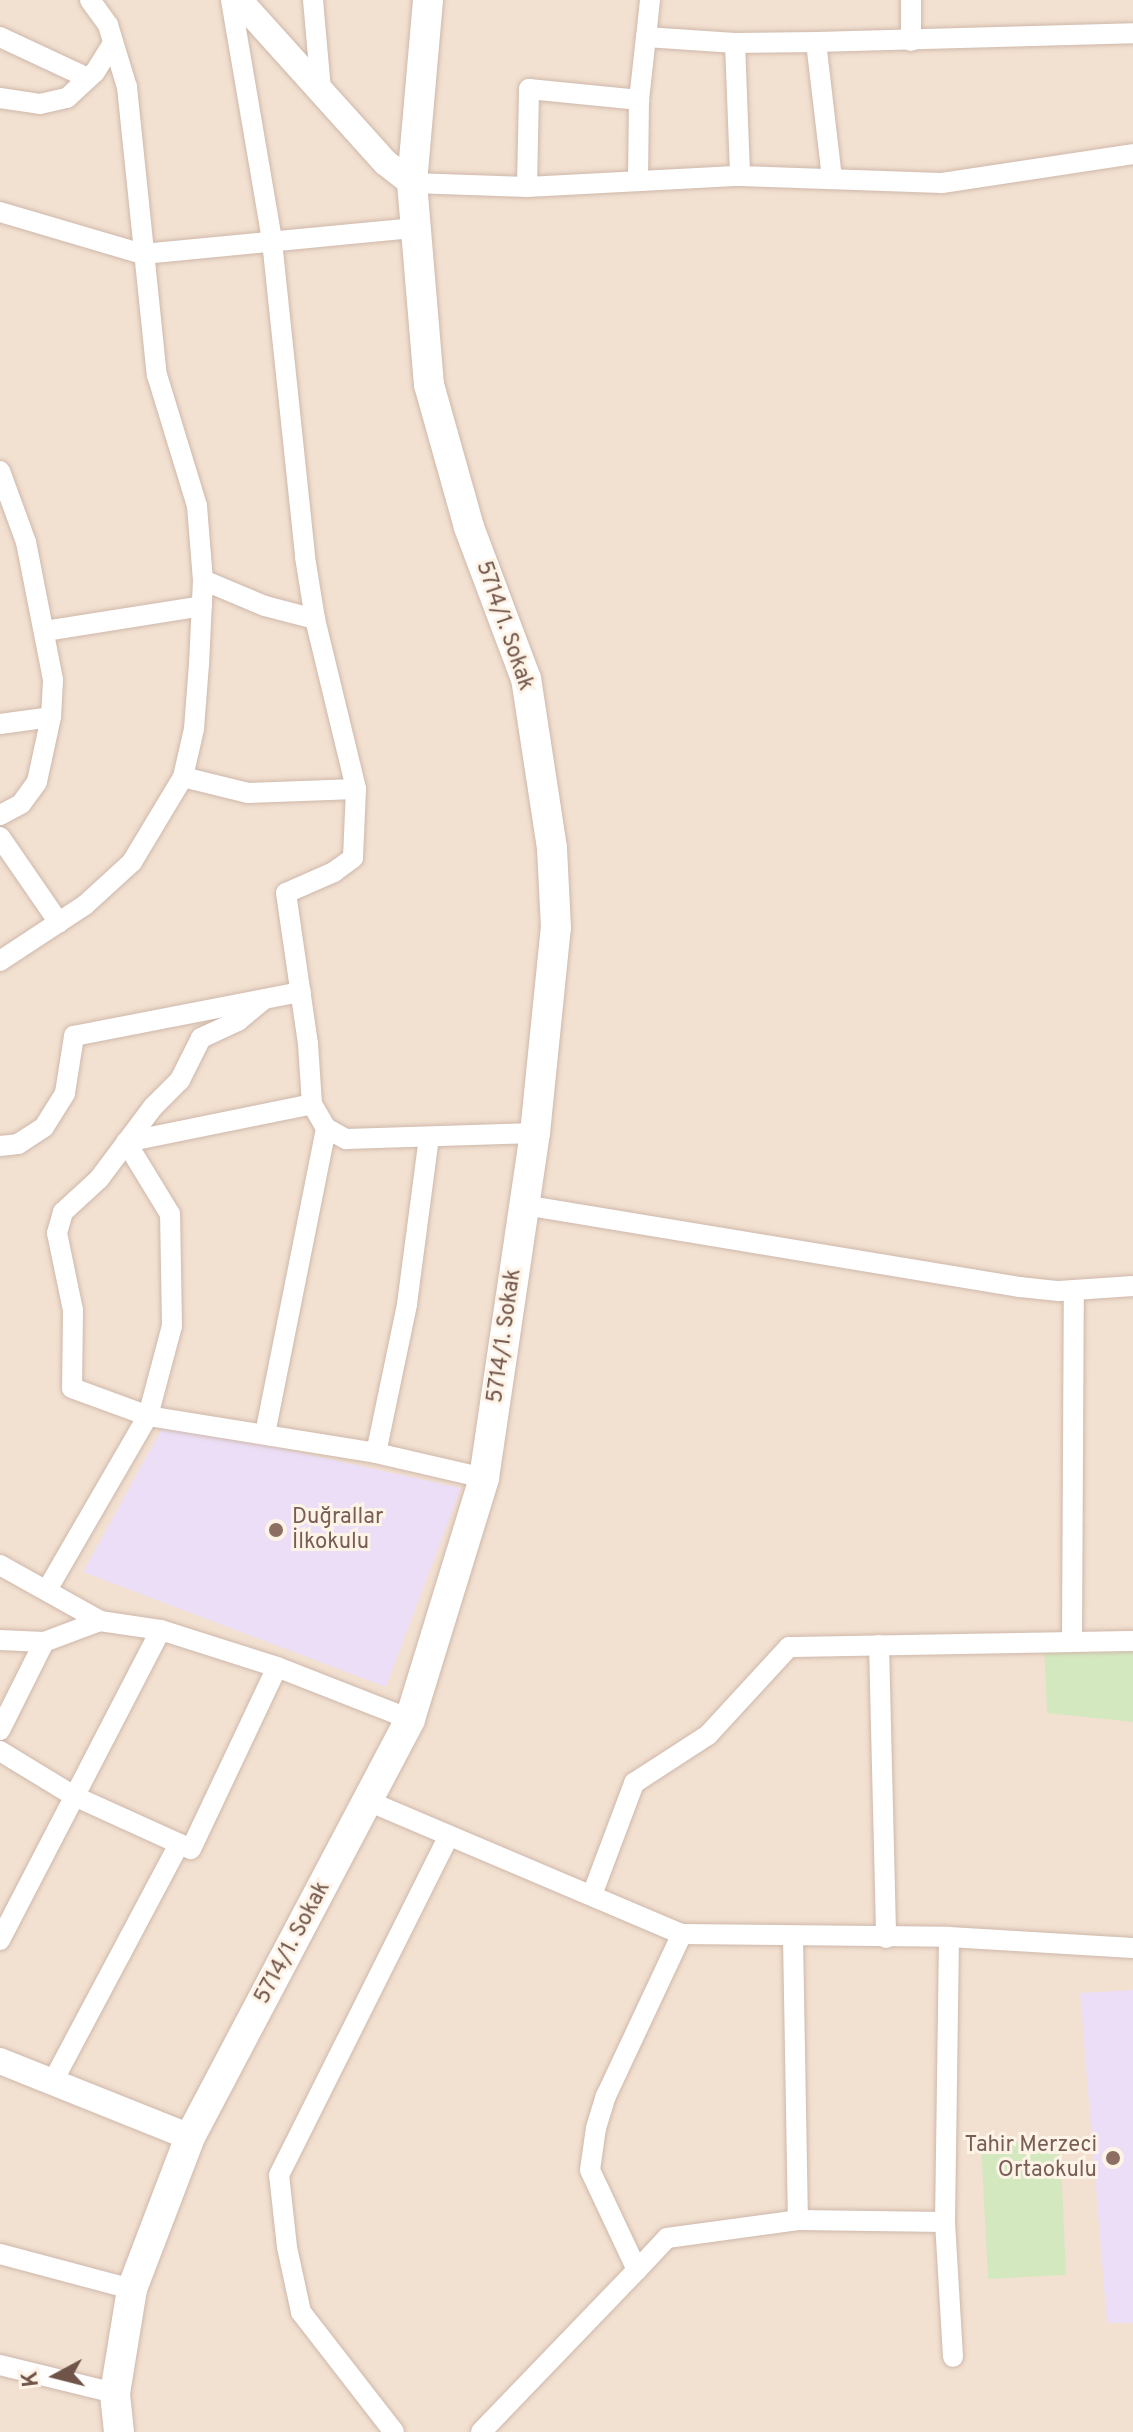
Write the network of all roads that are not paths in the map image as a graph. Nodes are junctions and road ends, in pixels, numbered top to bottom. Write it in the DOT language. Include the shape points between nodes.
graph roads {
  1 [pos="90,0"];
  2 [pos="231,0"];
  3 [pos="239,0"];
  4 [pos="313,0"];
  5 [pos="428,0"];
  6 [pos="650,0"];
  7 [pos="911,0"];
  8 [pos="1133,33"];
  9 [pos="0,37"];
  10 [pos="646,37"];
  11 [pos="911,41"];
  12 [pos="816,42"];
  13 [pos="113,43"];
  14 [pos="735,43"];
  15 [pos="88,78"];
  16 [pos="321,90"];
  17 [pos="0,98"];
  18 [pos="639,100"];
  19 [pos="1133,154"];
  20 [pos="740,176"];
  21 [pos="832,178"];
  22 [pos="638,181"];
  23 [pos="412,183"];
  24 [pos="527,187"];
  25 [pos="0,212"];
  26 [pos="415,228"];
  27 [pos="272,241"];
  28 [pos="143,254"];
  29 [pos="0,471"];
  30 [pos="203,580"];
  31 [pos="202,606"];
  32 [pos="315,619"];
  33 [pos="45,631"];
  34 [pos="51,717"];
  35 [pos="0,724"];
  36 [pos="183,777"];
  37 [pos="356,789"];
  38 [pos="0,815"];
  39 [pos="0,837"];
  40 [pos="59,923"];
  41 [pos="0,961"];
  42 [pos="301,992"];
  43 [pos="263,1000"];
  44 [pos="312,1104"];
  45 [pos="326,1128"];
  46 [pos="535,1133"];
  47 [pos="429,1137"];
  48 [pos="126,1142"];
  49 [pos="0,1146"];
  50 [pos="524,1205"];
  51 [pos="1133,1286"];
  52 [pos="1074,1290"];
  53 [pos="148,1416"];
  54 [pos="265,1434"];
  55 [pos="376,1453"];
  56 [pos="484,1478"];
  57 [pos="0,1565"];
  58 [pos="47,1590"];
  59 [pos="100,1621"];
  60 [pos="161,1630"];
  61 [pos="0,1640"];
  62 [pos="1072,1641"];
  63 [pos="1133,1641"];
  64 [pos="44,1642"];
  65 [pos="879,1645"];
  66 [pos="277,1667"];
  67 [pos="410,1719"];
  68 [pos="0,1730"];
  69 [pos="0,1751"];
  70 [pos="74,1796"];
  71 [pos="368,1801"];
  72 [pos="448,1837"];
  73 [pos="179,1844"];
  74 [pos="592,1895"];
  75 [pos="682,1934"];
  76 [pos="793,1937"];
  77 [pos="949,1937"];
  78 [pos="886,1938"];
  79 [pos="0,1940"];
  80 [pos="1133,1948"];
  81 [pos="2,2067"];
  82 [pos="52,2083"];
  83 [pos="190,2137"];
  84 [pos="798,2220"];
  85 [pos="945,2222"];
  86 [pos="0,2254"];
  87 [pos="637,2270"];
  88 [pos="132,2289"];
  89 [pos="953,2357"];
  90 [pos="0,2365"];
  91 [pos="115,2393"];
  92 [pos="119,2432"];
  93 [pos="394,2432"];
  94 [pos="481,2432"];
  1 -- 13 [label="street" via="108,25"];
  2 -- 27 [label="street"];
  3 -- 16 [label="street"];
  4 -- 16 [label="street"];
  5 -- 23 [label="main road, 5714/1. Sokak"];
  6 -- 10 [label="street"];
  7 -- 11 [label="street"];
  8 -- 11 [label="street"];
  9 -- 15 [label="street"];
  10 -- 14 [label="street"];
  10 -- 18 [label="street"];
  11 -- 12 [label="street"];
  12 -- 14 [label="street"];
  12 -- 21 [label="street"];
  13 -- 15 [label="street"];
  13 -- 28 [label="street" via="127,87"];
  14 -- 20 [label="street"];
  15 -- 17 [label="street" via="67,98 40,104"];
  16 -- 23 [label="street" via="386,163"];
  18 -- 22 [label="street"];
  18 -- 24 [label="street" via="529,89"];
  19 -- 21 [label="street" via="942,183"];
  20 -- 21 [label="street"];
  20 -- 22 [label="street"];
  22 -- 24 [label="street"];
  23 -- 24 [label="street"];
  23 -- 26 [label="main road, 5714/1. Sokak"];
  25 -- 28 [label="street"];
  26 -- 27 [label="street"];
  26 -- 46 [label="main road, 5714/1. Sokak" via="429,385 469,527 526,679 552,848 556,928"];
  27 -- 28 [label="street"];
  27 -- 32 [label="street"];
  28 -- 30 [label="street" via="157,375 197,506"];
  29 -- 33 [label="street" via="26,542"];
  30 -- 31 [label="street"];
  30 -- 32 [label="street" via="265,606"];
  31 -- 33 [label="street"];
  31 -- 36 [label="street" via="194,729"];
  32 -- 37 [label="street"];
  33 -- 34 [label="street" via="53,680"];
  34 -- 35 [label="street"];
  34 -- 38 [label="street" via="37,782 21,804"];
  36 -- 37 [label="street" via="248,793"];
  36 -- 40 [label="street" via="132,862"];
  37 -- 42 [label="street" via="353,858 286,893"];
  39 -- 40 [label="street"];
  40 -- 41 [label="street"];
  42 -- 43 [label="street"];
  42 -- 44 [label="street"];
  43 -- 48 [label="street" via="238,1021 201,1038 180,1080"];
  43 -- 49 [label="street" via="74,1036 65,1093 44,1127 18,1144"];
  44 -- 45 [label="street"];
  44 -- 48 [label="street"];
  45 -- 47 [label="street" via="346,1139"];
  45 -- 54 [label="street"];
  46 -- 47 [label="street"];
  46 -- 50 [label="main road, 5714/1. Sokak"];
  47 -- 55 [label="street" via="407,1304"];
  48 -- 53 [label="street" via="170,1214 172,1326"];
  48 -- 53 [label="street" via="99,1179 63,1212 57,1233 73,1310 72,1388"];
  50 -- 52 [label="street" via="1020,1287"];
  50 -- 56 [label="main road, 5714/1. Sokak"];
  51 -- 52 [label="street"];
  52 -- 62 [label="street"];
  53 -- 54 [label="street"];
  53 -- 58 [label="street"];
  54 -- 55 [label="street"];
  55 -- 56 [label="street"];
  56 -- 67 [label="main road, 5714/1. Sokak"];
  57 -- 58 [label="street"];
  58 -- 59 [label="street"];
  59 -- 60 [label="street"];
  59 -- 64 [label="street"];
  60 -- 66 [label="street"];
  60 -- 70 [label="street"];
  61 -- 64 [label="street"];
  62 -- 63 [label="street"];
  62 -- 65 [label="street"];
  64 -- 68 [label="street"];
  65 -- 74 [label="street" via="789,1647 708,1735 634,1783"];
  65 -- 78 [label="street"];
  66 -- 67 [label="street"];
  66 -- 73 [label="street" via="191,1849"];
  67 -- 71 [label="main road, 5714/1. Sokak"];
  69 -- 70 [label="street"];
  70 -- 73 [label="street"];
  70 -- 79 [label="street"];
  71 -- 72 [label="street"];
  71 -- 83 [label="main road, 5714/1. Sokak"];
  72 -- 74 [label="street"];
  72 -- 93 [label="street" via="279,2175 301,2312"];
  73 -- 82 [label="street"];
  74 -- 75 [label="street"];
  75 -- 76 [label="street"];
  75 -- 87 [label="street" via="606,2096 590,2170"];
  76 -- 78 [label="street"];
  76 -- 84 [label="street"];
  77 -- 78 [label="street"];
  77 -- 80 [label="street"];
  77 -- 85 [label="street"];
  81 -- 82 [label="street"];
  82 -- 83 [label="street"];
  83 -- 88 [label="main road, 5714/1. Sokak"];
  84 -- 85 [label="street"];
  84 -- 87 [label="street" via="667,2238"];
  85 -- 89 [label="street"];
  86 -- 88 [label="street"];
  87 -- 94 [label="street"];
  88 -- 91 [label="main road, 5714/1. Sokak"];
  90 -- 91 [label="street"];
  91 -- 92 [label="main road, 5714/1. Sokak"];
}
